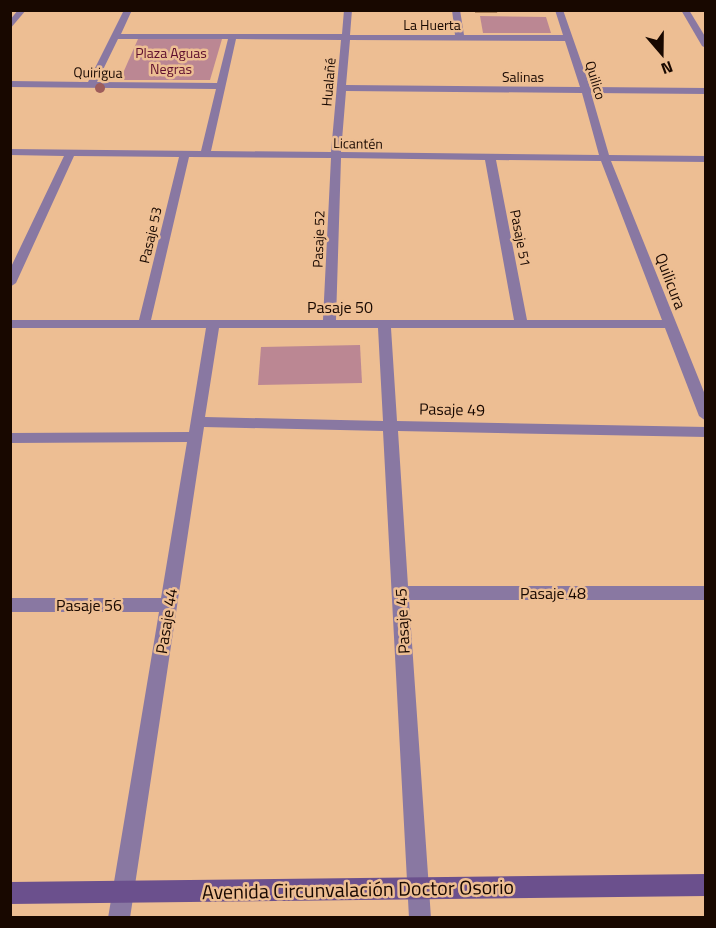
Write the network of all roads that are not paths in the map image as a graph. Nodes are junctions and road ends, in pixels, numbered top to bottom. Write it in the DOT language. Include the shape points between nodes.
graph roads {
  1 [pos="22,10"];
  2 [pos="128,10"];
  3 [pos="348,10"];
  4 [pos="456,10"];
  5 [pos="559,10"];
  6 [pos="685,10"];
  7 [pos="10,27"];
  8 [pos="116,36"];
  9 [pos="233,36"];
  10 [pos="345,37"];
  11 [pos="460,38"];
  12 [pos="569,38"];
  13 [pos="705,46"];
  14 [pos="10,84"];
  15 [pos="92,85"];
  16 [pos="221,86"];
  17 [pos="341,88"];
  18 [pos="586,90"];
  19 [pos="705,91"];
  20 [pos="10,152"];
  21 [pos="70,153"];
  22 [pos="184,154"];
  23 [pos="205,154"];
  24 [pos="336,156"];
  25 [pos="490,157"];
  26 [pos="605,158"];
  27 [pos="705,159"];
  28 [pos="10,283"];
  29 [pos="10,324"];
  30 [pos="144,324"];
  31 [pos="213,324"];
  32 [pos="330,324"];
  33 [pos="384,324"];
  34 [pos="521,324"];
  35 [pos="670,324"];
  36 [pos="705,417"];
  37 [pos="390,426"];
  38 [pos="196,430"];
  39 [pos="705,432"];
  40 [pos="10,438"];
  41 [pos="400,593"];
  42 [pos="705,593"];
  43 [pos="10,605"];
  44 [pos="168,605"];
  45 [pos="705,885"];
  46 [pos="418,888"];
  47 [pos="123,892"];
  48 [pos="10,893"];
  49 [pos="119,918"];
  50 [pos="420,918"];
  1 -- 7 [label="street"];
  2 -- 8 [label="street"];
  3 -- 10 [label="street, Hualañé"];
  4 -- 11 [label="street"];
  5 -- 12 [label="street, Quilico"];
  6 -- 13 [label="street"];
  8 -- 9 [label="street, La Huerta"];
  8 -- 15 [label="street"];
  9 -- 10 [label="street, La Huerta"];
  9 -- 16 [label="street"];
  10 -- 11 [label="street, La Huerta"];
  10 -- 17 [label="street, Hualañé"];
  11 -- 12 [label="street, La Huerta"];
  12 -- 18 [label="street, Quilico"];
  14 -- 15 [label="street, Quirigua"];
  15 -- 16 [label="street, Quirigua"];
  16 -- 23 [label="street"];
  17 -- 18 [label="street, Salinas"];
  17 -- 24 [label="street, Hualañé"];
  18 -- 19 [label="street, Salinas"];
  18 -- 26 [label="street, Quilico"];
  20 -- 21 [label="street, Licantén"];
  21 -- 22 [label="street, Licantén"];
  21 -- 28 [label="street"];
  22 -- 23 [label="street, Licantén"];
  22 -- 30 [label="street, Pasaje 53"];
  23 -- 24 [label="street, Licantén"];
  24 -- 25 [label="street, Licantén"];
  24 -- 32 [label="street, Pasaje 52"];
  25 -- 26 [label="street, Licantén"];
  25 -- 34 [label="street, Pasaje 51"];
  26 -- 27 [label="street, Licantén"];
  26 -- 35 [label="street, Quilicura"];
  29 -- 30 [label="street, Pasaje 50"];
  30 -- 31 [label="street, Pasaje 50"];
  31 -- 32 [label="street, Pasaje 50"];
  31 -- 38 [label="street, Pasaje 44"];
  32 -- 33 [label="street, Pasaje 50"];
  33 -- 34 [label="street, Pasaje 50"];
  33 -- 37 [label="street, Pasaje 45"];
  34 -- 35 [label="street, Pasaje 50"];
  35 -- 36 [label="street, Quilicura"];
  37 -- 38 [label="street, Pasaje 49"];
  37 -- 39 [label="street, Pasaje 49"];
  37 -- 41 [label="street, Pasaje 45"];
  38 -- 40 [label="street, Pasaje 49"];
  38 -- 44 [label="street, Pasaje 44"];
  41 -- 42 [label="street, Pasaje 48"];
  41 -- 46 [label="street, Pasaje 45"];
  43 -- 44 [label="street, Pasaje 56"];
  44 -- 47 [label="street, Pasaje 44"];
  45 -- 46 [label="street, Avenida Circunvalación Doctor Osorio"];
  46 -- 47 [label="street, Avenida Circunvalación Doctor Osorio"];
  46 -- 50 [label="street, Pasaje 45"];
  47 -- 48 [label="street, Avenida Circunvalación Doctor Osorio"];
  47 -- 49 [label="street, Pasaje 44"];
}
